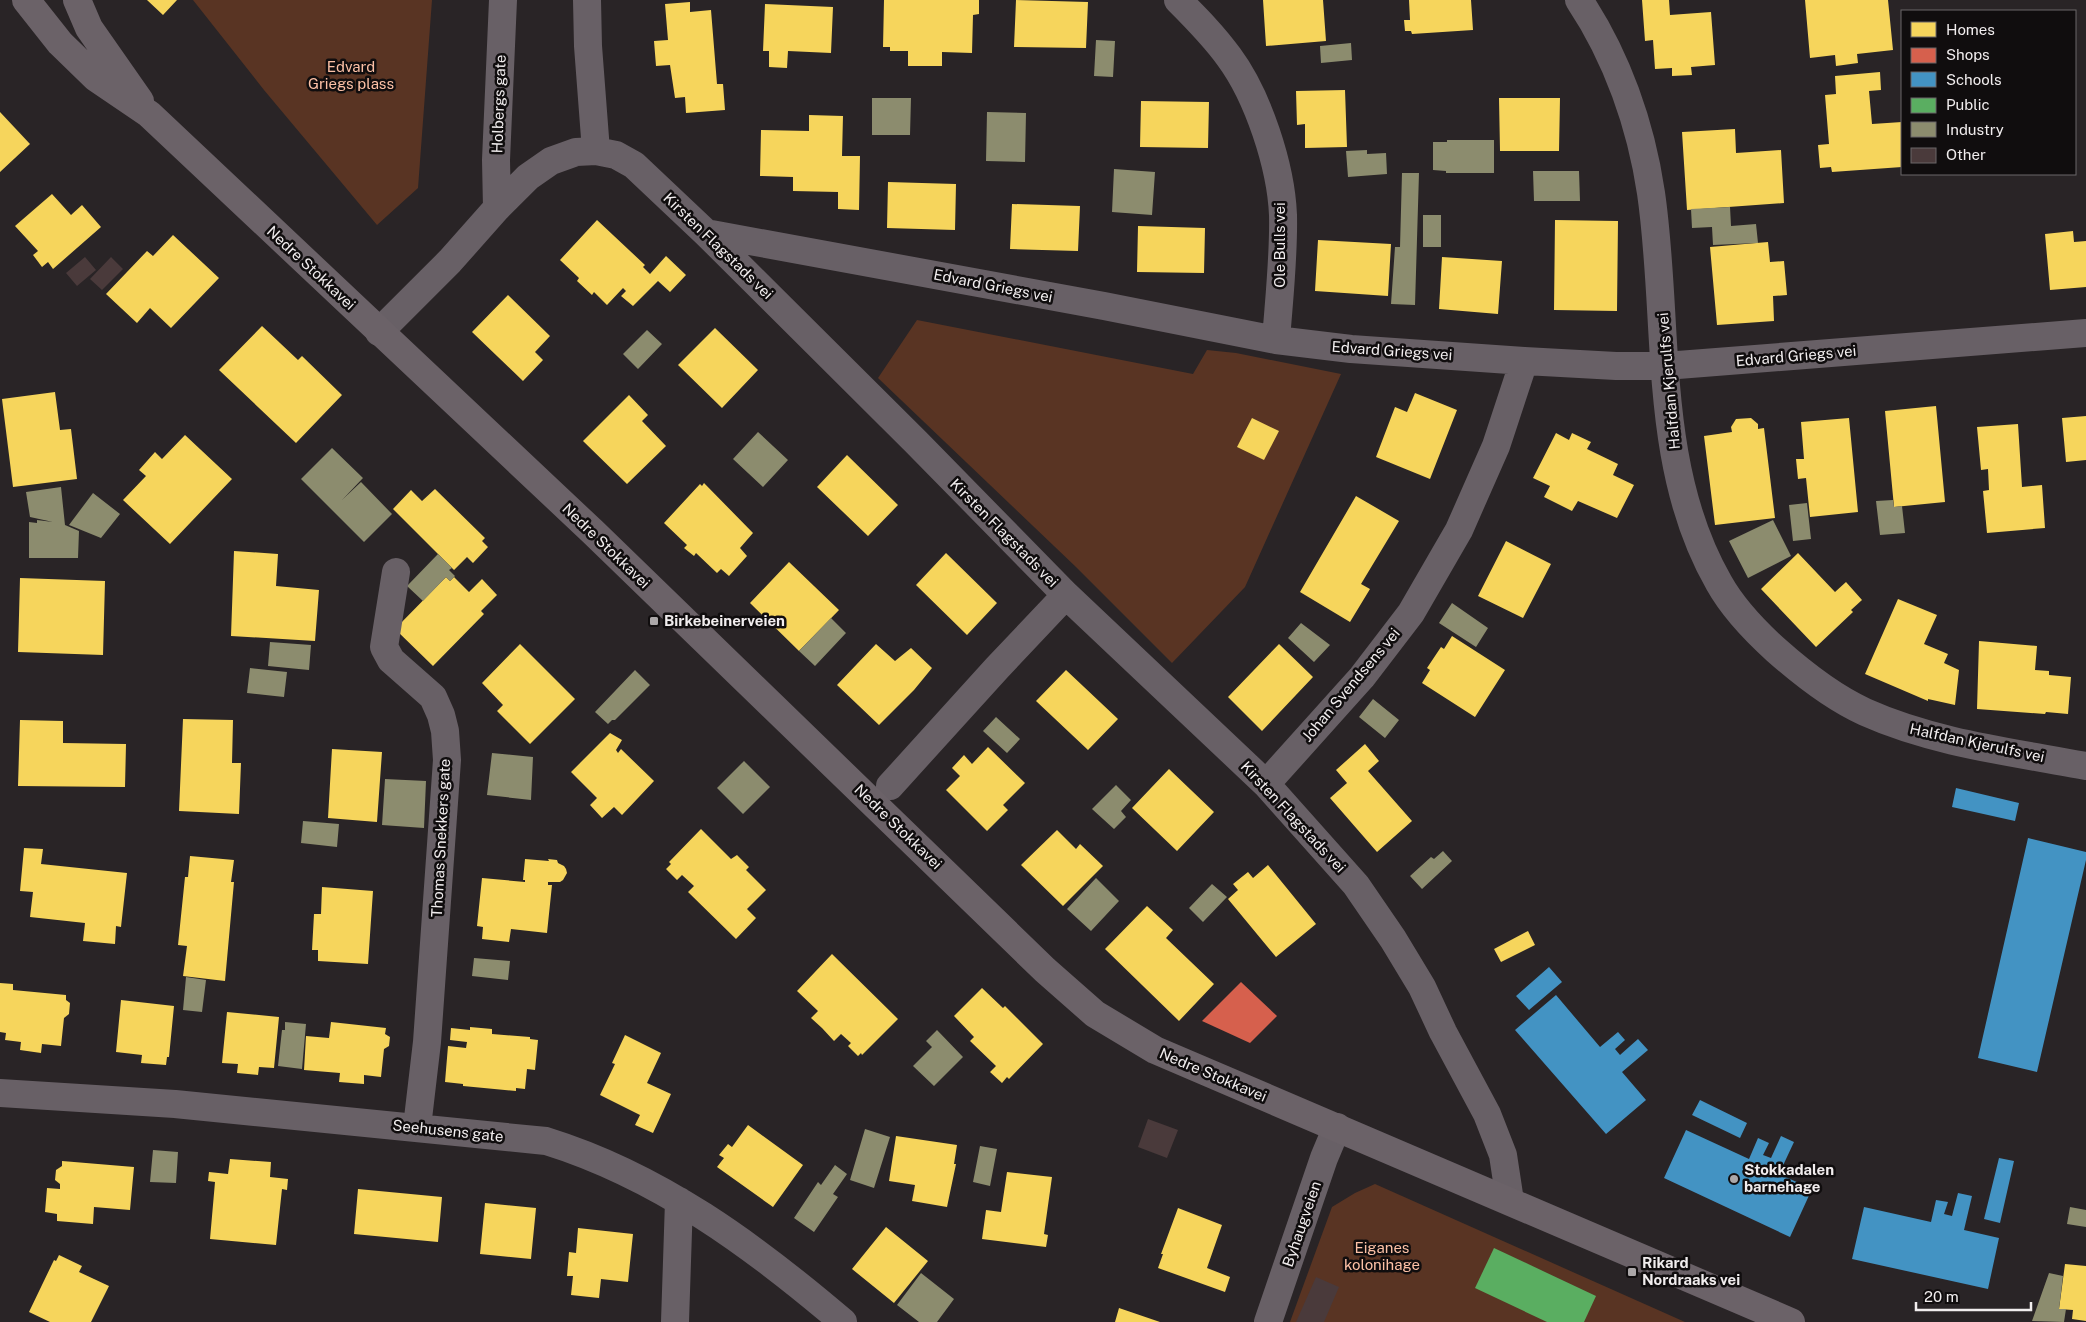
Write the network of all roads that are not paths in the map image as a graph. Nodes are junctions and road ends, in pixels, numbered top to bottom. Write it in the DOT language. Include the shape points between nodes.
graph roads {
  1 [pos="26,0"];
  2 [pos="77,0"];
  3 [pos="503,0"];
  4 [pos="587,0"];
  5 [pos="1178,0"];
  6 [pos="1579,0"];
  7 [pos="149,114"];
  8 [pos="596,151"];
  9 [pos="497,208"];
  10 [pos="706,233"];
  11 [pos="379,332"];
  12 [pos="2086,333"];
  13 [pos="1276,340"];
  14 [pos="1524,361"];
  15 [pos="1665,366"];
  16 [pos="396,572"];
  17 [pos="1066,595"];
  18 [pos="2086,766"];
  19 [pos="1266,784"];
  20 [pos="890,786"];
  21 [pos="0,1092"];
  22 [pos="417,1127"];
  23 [pos="1337,1127"];
  24 [pos="679,1201"];
  25 [pos="1510,1201"];
  26 [pos="675,1322"];
  27 [pos="843,1322"];
  28 [pos="1268,1322"];
  29 [pos="1791,1322"];
  1 -- 7 [label="main road, Nedre Stokkavei" via="60,43 96,78"];
  2 -- 7 [label="main road, Nedre Stokkavei" via="89,28"];
  3 -- 9 [label="street, Holbergs gate"];
  4 -- 8 [label="street"];
  5 -- 13 [label="street, Ole Bulls vei" via="1203,24 1230,58 1256,104 1275,164 1283,213"];
  6 -- 15 [label="street, Halfdan Kjerulfs vei" via="1616,70 1638,129 1651,192"];
  7 -- 11 [label="main road, Nedre Stokkavei"];
  8 -- 9 [label="street, Kirsten Flagstads vei" via="576,152 551,161 528,177"];
  8 -- 10 [label="street, Kirsten Flagstads vei" via="616,155 634,165"];
  9 -- 11 [label="street, Kirsten Flagstads vei"];
  10 -- 13 [label="street, Edvard Griegs vei"];
  10 -- 17 [label="street, Kirsten Flagstads vei"];
  11 -- 23 [label="main road, Nedre Stokkavei" via="600,539 1045,970 1096,1014 1155,1050"];
  12 -- 15 [label="street, Edvard Griegs vei"];
  13 -- 14 [label="street, Edvard Griegs vei" via="1351,349"];
  14 -- 15 [label="street, Edvard Griegs vei"];
  14 -- 19 [label="street, Johan Svendsens vei" via="1496,446 1459,530 1411,613 1362,677"];
  15 -- 18 [label="street, Halfdan Kjerulfs vei" via="1671,431 1684,501 1719,584 1756,631 1826,691 1864,711 1906,728 1969,744"];
  16 -- 22 [label="street, Thomas Snekkers gate" via="384,646 386,654 433,697 445,731 447,760 428,1042"];
  17 -- 19 [label="street, Kirsten Flagstads vei"];
  17 -- 20 [label="street, Nedre Stokkavei"];
  19 -- 25 [label="street, Kirsten Flagstads vei" via="1356,885 1422,987 1487,1114 1503,1155"];
  21 -- 22 [label="street, Seehusens gate" via="175,1104"];
  22 -- 24 [label="street, Seehusens gate" via="546,1141 623,1170"];
  23 -- 25 [label="main road, Nedre Stokkavei"];
  23 -- 28 [label="street, Byhaugveien"];
  24 -- 26 [label="street"];
  24 -- 27 [label="street, Seehusens gate" via="745,1245"];
  25 -- 29 [label="main road, Nedre Stokkavei"];
}
